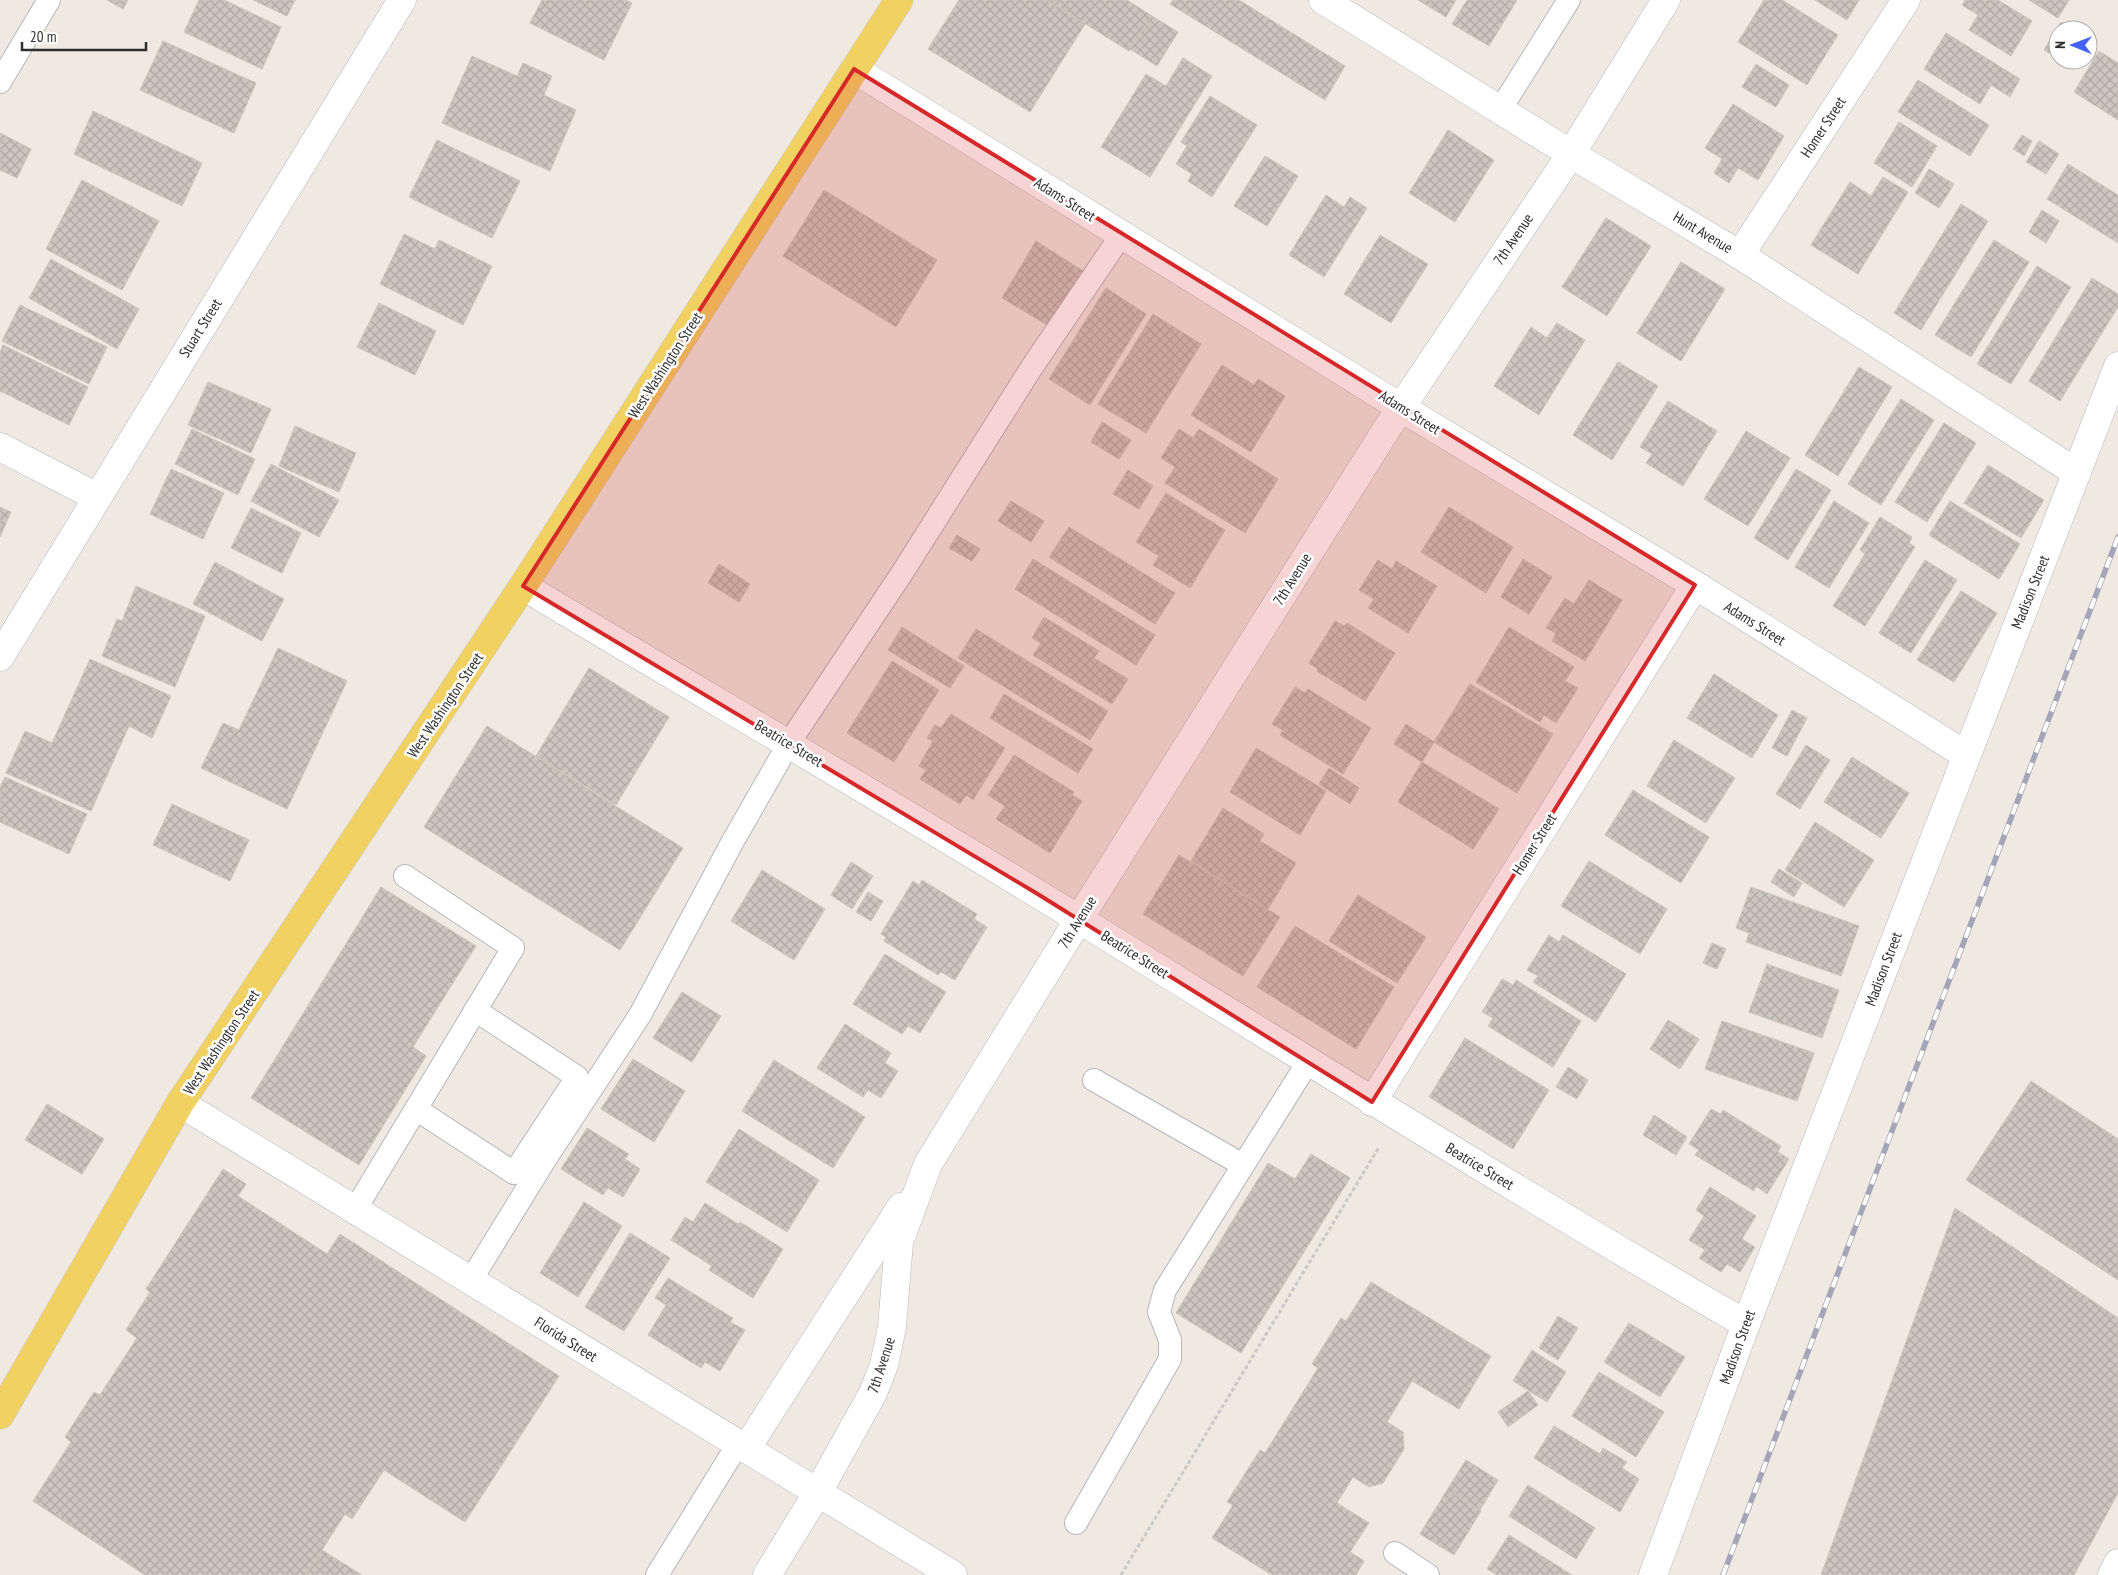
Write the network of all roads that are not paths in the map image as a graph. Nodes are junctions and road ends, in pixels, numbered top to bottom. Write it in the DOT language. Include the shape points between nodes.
graph roads {
  1 [pos="50,0"];
  2 [pos="402,0"];
  3 [pos="899,0"];
  4 [pos="1323,0"];
  5 [pos="1569,0"];
  6 [pos="1666,0"];
  7 [pos="1906,0"];
  8 [pos="854,69"];
  9 [pos="0,82"];
  10 [pos="1500,110"];
  11 [pos="1571,154"];
  12 [pos="1122,234"];
  13 [pos="1740,255"];
  14 [pos="2118,366"];
  15 [pos="1400,407"];
  16 [pos="0,447"];
  17 [pos="2077,473"];
  18 [pos="97,497"];
  19 [pos="523,586"];
  20 [pos="1695,586"];
  21 [pos="0,657"];
  22 [pos="789,743"];
  23 [pos="1966,755"];
  24 [pos="405,876"];
  25 [pos="1079,919"];
  26 [pos="475,1010"];
  27 [pos="1308,1062"];
  28 [pos="1094,1080"];
  29 [pos="1372,1102"];
  30 [pos="180,1103"];
  31 [pos="416,1110"];
  32 [pos="928,1164"];
  33 [pos="1243,1165"];
  34 [pos="355,1210"];
  35 [pos="471,1280"];
  36 [pos="1746,1324"];
  37 [pos="0,1415"];
  38 [pos="742,1446"];
  39 [pos="818,1492"];
  40 [pos="1076,1523"];
  41 [pos="1395,1553"];
  42 [pos="2118,1563"];
  43 [pos="657,1575"];
  44 [pos="767,1575"];
  45 [pos="953,1575"];
  46 [pos="1428,1575"];
  47 [pos="1653,1575"];
  48 [pos="2112,1575"];
  1 -- 9 [label="lane"];
  2 -- 18 [label="street, Stuart Street"];
  3 -- 8 [label="main road, West Washington Street"];
  4 -- 10 [label="street, Hunt Avenue"];
  5 -- 10 [label="lane"];
  6 -- 11 [label="street, 7th Avenue"];
  7 -- 13 [label="street, Homer Street"];
  8 -- 12 [label="street, Adams Street"];
  8 -- 19 [label="main road, West Washington Street"];
  10 -- 11 [label="street, Hunt Avenue"];
  11 -- 13 [label="street, Hunt Avenue"];
  11 -- 15 [label="street, 7th Avenue"];
  12 -- 15 [label="street, Adams Street"];
  12 -- 22 [label="lane" via="1032,367 904,570"];
  13 -- 17 [label="street, Hunt Avenue"];
  14 -- 17 [label="street, Madison Street"];
  15 -- 20 [label="street, Adams Street"];
  15 -- 25 [label="street, 7th Avenue"];
  16 -- 18 [label="street"];
  17 -- 23 [label="street, Madison Street"];
  18 -- 21 [label="street, Stuart Street"];
  19 -- 22 [label="street, Beatrice Street"];
  19 -- 30 [label="main road, West Washington Street"];
  20 -- 23 [label="street, Adams Street"];
  20 -- 29 [label="street, Homer Street"];
  22 -- 25 [label="street, Beatrice Street"];
  22 -- 35 [label="lane" via="640,1016 546,1158"];
  23 -- 36 [label="street, Madison Street"];
  24 -- 26 [label="lane" via="513,948"];
  25 -- 27 [label="street, Beatrice Street"];
  25 -- 32 [label="street, 7th Avenue"];
  26 -- 31 [label="lane"];
  26 -- 31 [label="lane" via="577,1077 514,1173"];
  27 -- 29 [label="street, Beatrice Street"];
  27 -- 33 [label="lane"];
  28 -- 33 [label="lane"];
  29 -- 36 [label="street, Beatrice Street"];
  30 -- 34 [label="street, Florida Street"];
  30 -- 37 [label="main road, West Washington Street"];
  31 -- 34 [label="lane"];
  32 -- 38 [label="street, 7th Avenue"];
  32 -- 39 [label="street, 7th Avenue" via="899,1242 892,1327 884,1365 873,1393"];
  33 -- 40 [label="lane" via="1165,1290 1159,1312 1170,1340 1170,1359"];
  34 -- 35 [label="street, Florida Street"];
  35 -- 38 [label="street, Florida Street"];
  36 -- 47 [label="street, Madison Street"];
  38 -- 39 [label="street, Florida Street"];
  38 -- 43 [label="lane"];
  39 -- 44 [label="street, 7th Avenue"];
  39 -- 45 [label="street, Florida Street"];
  41 -- 46 [label="lane"];
  42 -- 48 [label="street"];
}
